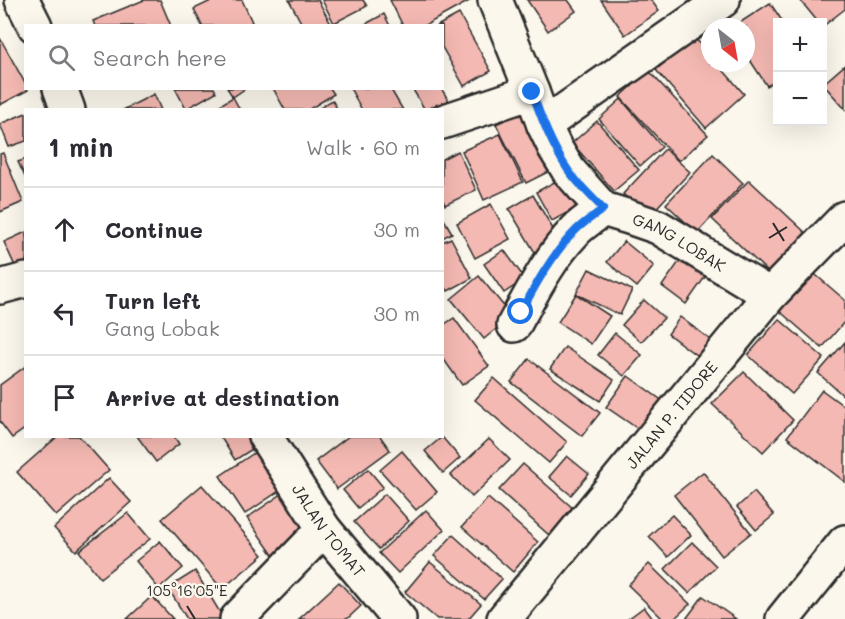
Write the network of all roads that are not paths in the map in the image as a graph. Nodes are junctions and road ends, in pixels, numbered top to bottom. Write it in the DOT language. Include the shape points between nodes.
graph roads {
  1 [pos="22,0"];
  2 [pos="495,0"];
  3 [pos="723,0"];
  4 [pos="34,24"];
  5 [pos="61,90"];
  6 [pos="532,92"];
  7 [pos="67,108"];
  8 [pos="444,121"];
  9 [pos="544,125"];
  10 [pos="603,209"];
  11 [pos="839,236"];
  12 [pos="24,281"];
  13 [pos="0,287"];
  14 [pos="770,296"];
  15 [pos="514,326"];
  16 [pos="266,438"];
  17 [pos="324,529"];
  18 [pos="845,542"];
  19 [pos="237,619"];
  20 [pos="399,619"];
  21 [pos="504,619"];
  22 [pos="783,619"];
  1 -- 4 [label="street"];
  2 -- 6 [label="street"];
  3 -- 9 [label="street"];
  5 -- 7 [label="street"];
  6 -- 8 [label="street"];
  6 -- 9 [label="street"];
  9 -- 10 [label="street" via="569,171"];
  10 -- 14 [label="street, GANG LOBAK" via="658,227"];
  10 -- 15 [label="street" via="577,229 554,258"];
  11 -- 14 [label="street, JALAN P. TIDORE"];
  12 -- 13 [label="street"];
  14 -- 21 [label="street, JALAN P. TIDORE"];
  16 -- 17 [label="street, JALAN TOMAT"];
  17 -- 19 [label="street"];
  17 -- 20 [label="street, JALAN TOMAT"];
  18 -- 22 [label="street"];
}
